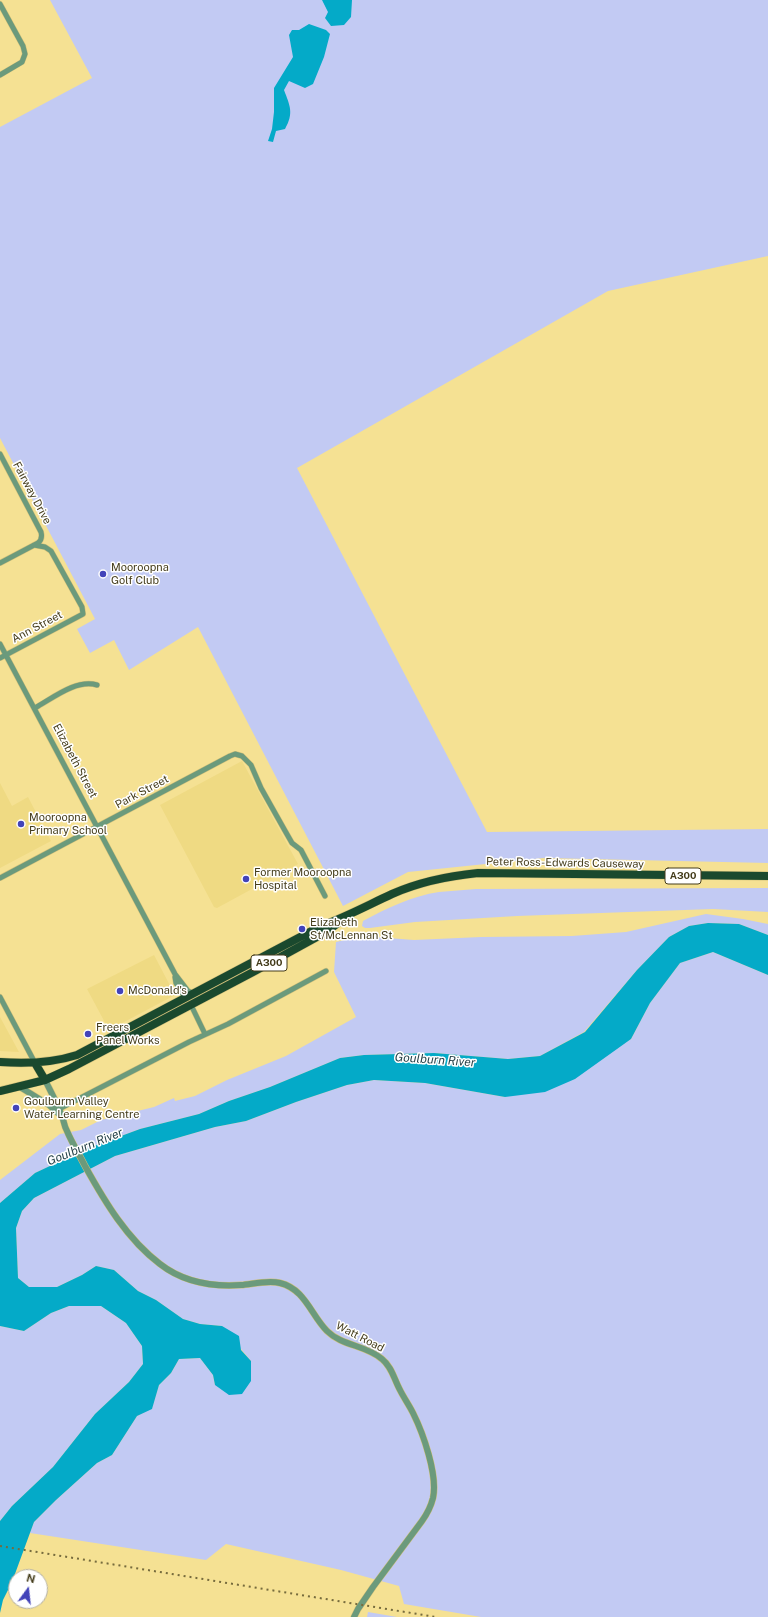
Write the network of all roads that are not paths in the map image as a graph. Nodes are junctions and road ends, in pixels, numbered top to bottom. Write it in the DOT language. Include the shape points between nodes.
graph roads {
  1 [pos="0,4"];
  2 [pos="0,75"];
  3 [pos="0,454"];
  4 [pos="37,544"];
  5 [pos="0,563"];
  6 [pos="0,644"];
  7 [pos="6,655"];
  8 [pos="0,658"];
  9 [pos="98,685"];
  10 [pos="35,708"];
  11 [pos="97,827"];
  12 [pos="768,876"];
  13 [pos="0,878"];
  14 [pos="325,896"];
  15 [pos="345,918"];
  16 [pos="326,971"];
  17 [pos="175,974"];
  18 [pos="197,992"];
  19 [pos="0,997"];
  20 [pos="184,998"];
  21 [pos="191,1005"];
  22 [pos="206,1034"];
  23 [pos="0,1062"];
  24 [pos="35,1063"];
  25 [pos="45,1080"];
  26 [pos="20,1087"];
  27 [pos="0,1091"];
  28 [pos="59,1109"];
  29 [pos="63,1119"];
  30 [pos="354,1617"];
  1 -- 2 [label="street" via="25,54 22,62"];
  3 -- 4 [label="street, Fairway Drive" via="41,532 42,537"];
  4 -- 5 [label="street"];
  4 -- 7 [label="street, Ann Street" via="51,551 83,614"];
  6 -- 7 [label="street, Elizabeth Street"];
  7 -- 8 [label="street, Ann Street"];
  7 -- 10 [label="street, Elizabeth Street"];
  9 -- 10 [label="street" via="83,684"];
  10 -- 11 [label="street, Elizabeth Street"];
  11 -- 13 [label="street, Park Street"];
  11 -- 14 [label="street, Park Street" via="232,755 242,756 250,763 284,829 292,843 301,851"];
  11 -- 17 [label="street, Elizabeth Street"];
  12 -- 15 [label="highway, Peter Ross-Edwards Causeway / A300" via="478,873 421,883 392,894"];
  15 -- 18 [label="highway, A300" via="321,926"];
  15 -- 21 [label="highway, A300" via="326,932"];
  16 -- 22 [label="street"];
  17 -- 18 [label="street, Elizabeth Street" via="188,991"];
  17 -- 20 [label="street, Elizabeth Street" via="176,983"];
  18 -- 20 [label="highway, A300"];
  19 -- 24 [label="street"];
  20 -- 21 [label="highway, Elizabeth Street"];
  20 -- 24 [label="highway, A300" via="77,1055"];
  21 -- 22 [label="street, Elizabeth Street"];
  21 -- 25 [label="highway, A300"];
  22 -- 28 [label="street"];
  23 -- 24 [label="highway, A300"];
  24 -- 25 [label="highway"];
  25 -- 26 [label="highway, A300"];
  25 -- 28 [label="street, Watt Road"];
  26 -- 27 [label="highway, A300"];
  26 -- 29 [label="street" via="49,1105"];
  28 -- 29 [label="street, Watt Road"];
  29 -- 30 [label="street, Watt Road" via="104,1200 153,1259 170,1271 211,1285 285,1285 302,1296 328,1332 342,1341 373,1352 390,1367 414,1414 426,1447 434,1474 433,1498 428,1512 372,1587"];
}
